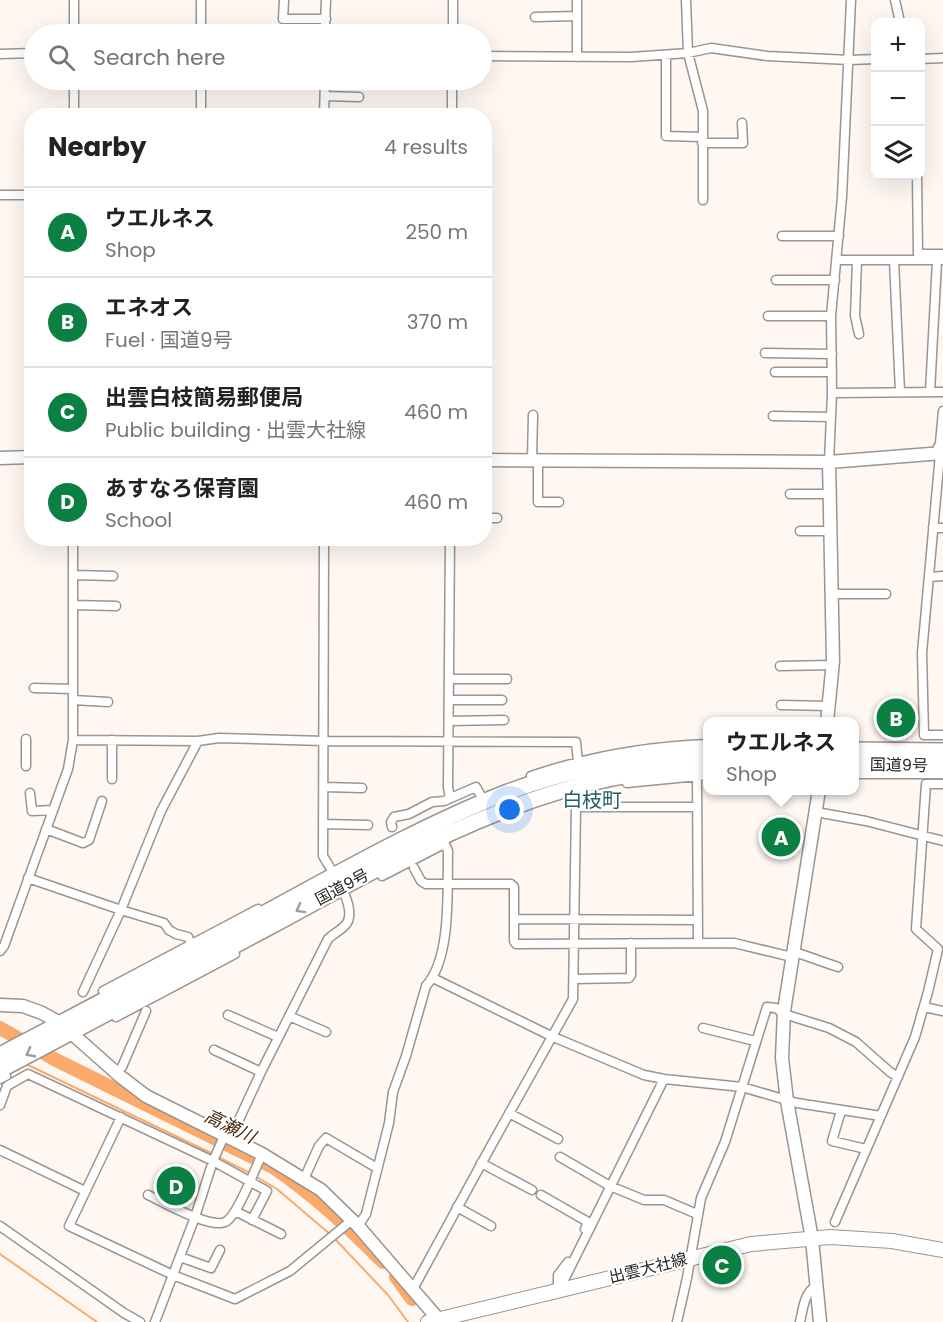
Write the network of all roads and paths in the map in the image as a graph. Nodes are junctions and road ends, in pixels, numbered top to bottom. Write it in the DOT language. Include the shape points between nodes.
graph roads {
  1 [pos="74,0"];
  2 [pos="201,0"];
  3 [pos="284,0"];
  4 [pos="326,0"];
  5 [pos="453,0"];
  6 [pos="577,0"];
  7 [pos="686,0"];
  8 [pos="851,0"];
  9 [pos="895,0"];
  10 [pos="577,16"];
  11 [pos="536,17"];
  12 [pos="899,18"];
  13 [pos="326,19"];
  14 [pos="74,24"];
  15 [pos="201,24"];
  16 [pos="326,24"];
  17 [pos="453,24"];
  18 [pos="24,53"];
  19 [pos="688,53"];
  20 [pos="0,54"];
  21 [pos="666,55"];
  22 [pos="492,56"];
  23 [pos="577,57"];
  24 [pos="943,58"];
  25 [pos="871,59"];
  26 [pos="925,59"];
  27 [pos="849,60"];
  28 [pos="74,90"];
  29 [pos="201,90"];
  30 [pos="325,90"];
  31 [pos="452,90"];
  32 [pos="325,96"];
  33 [pos="359,97"];
  34 [pos="74,108"];
  35 [pos="201,108"];
  36 [pos="324,108"];
  37 [pos="452,108"];
  38 [pos="742,123"];
  39 [pos="702,140"];
  40 [pos="917,180"];
  41 [pos="0,195"];
  42 [pos="24,195"];
  43 [pos="702,200"];
  44 [pos="782,236"];
  45 [pos="839,236"];
  46 [pos="941,258"];
  47 [pos="837,260"];
  48 [pos="856,260"];
  49 [pos="894,260"];
  50 [pos="776,280"];
  51 [pos="835,280"];
  52 [pos="768,316"];
  53 [pos="831,316"];
  54 [pos="859,334"];
  55 [pos="765,353"];
  56 [pos="832,354"];
  57 [pos="775,372"];
  58 [pos="832,372"];
  59 [pos="900,392"];
  60 [pos="930,392"];
  61 [pos="943,392"];
  62 [pos="832,393"];
  63 [pos="943,411"];
  64 [pos="533,415"];
  65 [pos="773,416"];
  66 [pos="831,417"];
  67 [pos="941,448"];
  68 [pos="24,457"];
  69 [pos="0,458"];
  70 [pos="492,460"];
  71 [pos="535,460"];
  72 [pos="829,462"];
  73 [pos="790,494"];
  74 [pos="830,494"];
  75 [pos="559,502"];
  76 [pos="492,518"];
  77 [pos="497,518"];
  78 [pos="933,528"];
  79 [pos="943,528"];
  80 [pos="800,531"];
  81 [pos="831,531"];
  82 [pos="73,546"];
  83 [pos="324,546"];
  84 [pos="450,546"];
  85 [pos="73,574"];
  86 [pos="113,576"];
  87 [pos="943,576"];
  88 [pos="929,577"];
  89 [pos="832,594"];
  90 [pos="886,594"];
  91 [pos="73,605"];
  92 [pos="116,606"];
  93 [pos="833,665"];
  94 [pos="780,666"];
  95 [pos="449,679"];
  96 [pos="507,680"];
  97 [pos="34,688"];
  98 [pos="73,689"];
  99 [pos="73,700"];
  100 [pos="449,700"];
  101 [pos="502,700"];
  102 [pos="108,702"];
  103 [pos="781,705"];
  104 [pos="828,706"];
  105 [pos="827,717"];
  106 [pos="449,720"];
  107 [pos="504,720"];
  108 [pos="943,735"];
  109 [pos="26,739"];
  110 [pos="73,740"];
  111 [pos="112,740"];
  112 [pos="198,741"];
  113 [pos="324,741"];
  114 [pos="449,742"];
  115 [pos="703,744"];
  116 [pos="943,744"];
  117 [pos="868,748"];
  118 [pos="943,751"];
  119 [pos="703,752"];
  120 [pos="578,763"];
  121 [pos="859,764"];
  122 [pos="26,766"];
  123 [pos="943,766"];
  124 [pos="914,770"];
  125 [pos="702,771"];
  126 [pos="859,774"];
  127 [pos="943,774"];
  128 [pos="112,779"];
  129 [pos="622,780"];
  130 [pos="943,784"];
  131 [pos="324,787"];
  132 [pos="362,788"];
  133 [pos="30,793"];
  134 [pos="573,795"];
  135 [pos="818,795"];
  136 [pos="481,796"];
  137 [pos="450,798"];
  138 [pos="102,801"];
  139 [pos="576,807"];
  140 [pos="697,807"];
  141 [pos="53,810"];
  142 [pos="816,812"];
  143 [pos="490,819"];
  144 [pos="323,824"];
  145 [pos="368,825"];
  146 [pos="392,827"];
  147 [pos="46,829"];
  148 [pos="923,836"];
  149 [pos="943,841"];
  150 [pos="445,844"];
  151 [pos="417,853"];
  152 [pos="357,859"];
  153 [pos="414,868"];
  154 [pos="382,876"];
  155 [pos="28,878"];
  156 [pos="338,881"];
  157 [pos="308,882"];
  158 [pos="447,884"];
  159 [pos="121,910"];
  160 [pos="514,919"];
  161 [pos="574,919"];
  162 [pos="245,920"];
  163 [pos="698,920"];
  164 [pos="274,930"];
  165 [pos="698,942"];
  166 [pos="631,943"];
  167 [pos="191,944"];
  168 [pos="574,944"];
  169 [pos="0,951"];
  170 [pos="792,954"];
  171 [pos="150,966"];
  172 [pos="838,967"];
  173 [pos="433,978"];
  174 [pos="574,979"];
  175 [pos="146,985"];
  176 [pos="167,990"];
  177 [pos="103,991"];
  178 [pos="83,992"];
  179 [pos="0,1005"];
  180 [pos="924,1007"];
  181 [pos="146,1011"];
  182 [pos="943,1011"];
  183 [pos="784,1014"];
  184 [pos="228,1015"];
  185 [pos="289,1016"];
  186 [pos="116,1017"];
  187 [pos="65,1028"];
  188 [pos="703,1028"];
  189 [pos="326,1032"];
  190 [pos="551,1036"];
  191 [pos="278,1037"];
  192 [pos="755,1041"];
  193 [pos="214,1050"];
  194 [pos="2,1069"];
  195 [pos="116,1072"];
  196 [pos="261,1072"];
  197 [pos="898,1077"];
  198 [pos="664,1079"];
  199 [pos="742,1087"];
  200 [pos="787,1101"];
  201 [pos="0,1105"];
  202 [pos="841,1111"];
  203 [pos="509,1113"];
  204 [pos="881,1116"];
  205 [pos="122,1117"];
  206 [pos="228,1136"];
  207 [pos="558,1139"];
  208 [pos="866,1149"];
  209 [pos="0,1150"];
  210 [pos="262,1154"];
  211 [pos="560,1157"];
  212 [pos="213,1161"];
  213 [pos="481,1163"];
  214 [pos="377,1168"];
  215 [pos="303,1179"];
  216 [pos="250,1181"];
  217 [pos="610,1186"];
  218 [pos="532,1190"];
  219 [pos="85,1191"];
  220 [pos="148,1195"];
  221 [pos="541,1195"];
  222 [pos="457,1207"];
  223 [pos="235,1211"];
  224 [pos="697,1214"];
  225 [pos="195,1217"];
  226 [pos="252,1220"];
  227 [pos="835,1222"];
  228 [pos="355,1223"];
  229 [pos="0,1226"];
  230 [pos="491,1226"];
  231 [pos="281,1234"];
  232 [pos="812,1239"];
  233 [pos="220,1250"];
  234 [pos="943,1250"];
  235 [pos="180,1257"];
  236 [pos="690,1257"];
  237 [pos="173,1275"];
  238 [pos="816,1286"];
  239 [pos="413,1289"];
  240 [pos="558,1290"];
  241 [pos="435,1321"];
  242 [pos="140,1322"];
  243 [pos="155,1322"];
  244 [pos="677,1322"];
  245 [pos="800,1322"];
  246 [pos="820,1322"];
  1 -- 14 [label="street"];
  2 -- 15 [label="street"];
  3 -- 13 [label="street" via="283,19"];
  4 -- 13 [label="street"];
  5 -- 17 [label="street"];
  6 -- 10 [label="street"];
  7 -- 19 [label="street"];
  8 -- 27 [label="street"];
  9 -- 12 [label="street"];
  10 -- 11 [label="street"];
  10 -- 23 [label="street"];
  13 -- 16 [label="street"];
  18 -- 20 [label="street"];
  19 -- 21 [label="street"];
  19 -- 27 [label="street" via="711,48 767,56"];
  19 -- 39 [label="street" via="703,111"];
  21 -- 23 [label="street"];
  21 -- 39 [label="street" via="666,136"];
  22 -- 23 [label="street"];
  24 -- 26 [label="street"];
  25 -- 27 [label="street"];
  27 -- 45 [label="street"];
  28 -- 34 [label="street"];
  29 -- 35 [label="street"];
  30 -- 32 [label="street"];
  31 -- 37 [label="street"];
  32 -- 33 [label="street"];
  32 -- 36 [label="street"];
  38 -- 39 [label="street" via="742,143"];
  39 -- 43 [label="street"];
  40 -- 46 [label="street" via="918,254"];
  41 -- 42 [label="street"];
  44 -- 45 [label="street"];
  45 -- 47 [label="street"];
  46 -- 49 [label="street"];
  46 -- 60 [label="street"];
  47 -- 48 [label="street"];
  47 -- 51 [label="street"];
  48 -- 49 [label="street"];
  48 -- 54 [label="street" via="855,316"];
  49 -- 59 [label="street"];
  50 -- 51 [label="street"];
  51 -- 53 [label="street"];
  52 -- 53 [label="street"];
  53 -- 56 [label="street"];
  55 -- 56 [label="street"];
  56 -- 58 [label="street"];
  57 -- 58 [label="street"];
  58 -- 62 [label="street"];
  59 -- 60 [label="street"];
  59 -- 62 [label="street"];
  60 -- 61 [label="street"];
  62 -- 66 [label="street"];
  63 -- 67 [label="street"];
  64 -- 71 [label="street"];
  65 -- 66 [label="street"];
  66 -- 72 [label="street"];
  67 -- 72 [label="street"];
  67 -- 78 [label="street"];
  68 -- 69 [label="street"];
  70 -- 71 [label="street"];
  71 -- 72 [label="street"];
  71 -- 75 [label="street" via="538,502"];
  72 -- 74 [label="street"];
  73 -- 74 [label="street"];
  74 -- 81 [label="street"];
  76 -- 77 [label="street"];
  78 -- 79 [label="street"];
  78 -- 88 [label="street"];
  80 -- 81 [label="street"];
  81 -- 89 [label="street"];
  82 -- 85 [label="street"];
  83 -- 113 [label="street"];
  84 -- 95 [label="street"];
  85 -- 86 [label="street"];
  85 -- 91 [label="street"];
  87 -- 88 [label="street"];
  88 -- 108 [label="street" via="922,653 924,735"];
  89 -- 90 [label="street"];
  89 -- 93 [label="street"];
  91 -- 92 [label="street"];
  91 -- 98 [label="street"];
  93 -- 94 [label="street"];
  93 -- 104 [label="street"];
  95 -- 96 [label="street"];
  95 -- 100 [label="street"];
  97 -- 98 [label="street"];
  98 -- 99 [label="street"];
  99 -- 102 [label="street"];
  99 -- 110 [label="street"];
  100 -- 101 [label="street"];
  100 -- 106 [label="street"];
  103 -- 104 [label="street"];
  104 -- 105 [label="street"];
  106 -- 107 [label="street"];
  106 -- 114 [label="street"];
  109 -- 122 [label="street"];
  110 -- 111 [label="street"];
  110 -- 141 [label="street" via="68,769"];
  111 -- 112 [label="street"];
  111 -- 128 [label="street"];
  112 -- 113 [label="street"];
  112 -- 159 [label="street" via="161,811"];
  113 -- 114 [label="street"];
  113 -- 131 [label="street"];
  114 -- 120 [label="street" via="576,742"];
  114 -- 137 [label="street"];
  115 -- 120 [label="street"];
  116 -- 117 [label="street"];
  117 -- 118 [label="highway, 国道9号"];
  119 -- 152 [label="highway, 国道9号" via="650,757 554,777 462,811"];
  120 -- 136 [label="street"];
  121 -- 124 [label="highway, 国道9号"];
  123 -- 124 [label="highway, 国道9号"];
  124 -- 126 [label="street"];
  124 -- 127 [label="street"];
  125 -- 129 [label="highway, 国道9号"];
  125 -- 140 [label="street"];
  129 -- 134 [label="street"];
  129 -- 143 [label="highway, 国道9号" via="598,781 554,792"];
  130 -- 148 [label="street" via="926,784"];
  131 -- 132 [label="street"];
  131 -- 144 [label="street"];
  133 -- 141 [label="street" via="32,811"];
  134 -- 139 [label="street"];
  134 -- 143 [label="street"];
  135 -- 142 [label="street"];
  136 -- 137 [label="street" via="476,787"];
  136 -- 152 [label="street"];
  137 -- 146 [label="street" via="394,817"];
  138 -- 147 [label="street" via="89,840 83,843"];
  139 -- 140 [label="street"];
  139 -- 161 [label="street"];
  140 -- 163 [label="street"];
  141 -- 147 [label="street"];
  142 -- 148 [label="street"];
  142 -- 170 [label="street"];
  143 -- 150 [label="street"];
  143 -- 151 [label="highway, 国道9号"];
  144 -- 145 [label="street"];
  144 -- 156 [label="street" via="323,856"];
  147 -- 155 [label="street"];
  148 -- 149 [label="street"];
  148 -- 180 [label="street" via="916,929 938,949"];
  150 -- 151 [label="street"];
  150 -- 158 [label="street"];
  151 -- 154 [label="street"];
  151 -- 156 [label="highway, 国道9号"];
  152 -- 156 [label="highway, 国道9号"];
  153 -- 158 [label="street" via="426,884"];
  155 -- 159 [label="street"];
  155 -- 169 [label="street"];
  156 -- 162 [label="highway, 国道9号"];
  156 -- 164 [label="highway, 国道9号, one-way"];
  156 -- 185 [label="street" via="350,916 341,930 328,939"];
  157 -- 162 [label="street"];
  158 -- 160 [label="street" via="511,884"];
  158 -- 173 [label="street" via="448,918"];
  159 -- 167 [label="street" via="164,923 169,930 188,937"];
  159 -- 178 [label="street"];
  160 -- 161 [label="street"];
  160 -- 168 [label="street" via="516,944"];
  161 -- 163 [label="street"];
  161 -- 168 [label="street"];
  162 -- 167 [label="street"];
  162 -- 175 [label="highway, 国道9号"];
  163 -- 165 [label="street"];
  164 -- 175 [label="highway, 国道9号"];
  164 -- 176 [label="street"];
  165 -- 166 [label="street"];
  165 -- 170 [label="street" via="734,942"];
  166 -- 168 [label="street"];
  166 -- 174 [label="street" via="629,978"];
  167 -- 171 [label="street"];
  168 -- 174 [label="street"];
  170 -- 172 [label="street"];
  170 -- 183 [label="street"];
  171 -- 175 [label="street"];
  171 -- 177 [label="street"];
  173 -- 190 [label="street"];
  173 -- 214 [label="street" via="426,986 393,1092"];
  174 -- 190 [label="street" via="573,999"];
  175 -- 176 [label="street"];
  175 -- 187 [label="highway, 国道9号"];
  176 -- 186 [label="street"];
  179 -- 187 [label="street" via="23,1006"];
  180 -- 182 [label="street"];
  180 -- 197 [label="street"];
  181 -- 195 [label="street" via="122,1067"];
  183 -- 192 [label="street" via="767,1008"];
  183 -- 197 [label="street" via="829,1028 856,1042"];
  183 -- 200 [label="street" via="782,1058"];
  184 -- 191 [label="street"];
  185 -- 189 [label="street"];
  185 -- 191 [label="street"];
  187 -- 194 [label="highway, 国道9号"];
  187 -- 195 [label="street"];
  188 -- 192 [label="street"];
  190 -- 198 [label="street" via="644,1075"];
  190 -- 203 [label="street"];
  191 -- 196 [label="street"];
  192 -- 199 [label="street"];
  193 -- 196 [label="street"];
  195 -- 206 [label="street" via="146,1096"];
  196 -- 206 [label="street"];
  197 -- 204 [label="street"];
  198 -- 199 [label="street"];
  198 -- 217 [label="street"];
  199 -- 200 [label="street"];
  199 -- 224 [label="street" via="726,1142"];
  200 -- 202 [label="street"];
  200 -- 232 [label="street"];
  201 -- 205 [label="street" via="7,1086 28,1074"];
  202 -- 204 [label="street"];
  202 -- 208 [label="street" via="832,1141"];
  203 -- 207 [label="street"];
  203 -- 213 [label="street"];
  204 -- 208 [label="street"];
  205 -- 212 [label="street"];
  205 -- 219 [label="street"];
  206 -- 210 [label="street"];
  206 -- 212 [label="street"];
  208 -- 227 [label="street"];
  209 -- 219 [label="street"];
  210 -- 215 [label="street"];
  210 -- 216 [label="street"];
  211 -- 217 [label="street"];
  212 -- 216 [label="street"];
  212 -- 225 [label="street"];
  213 -- 218 [label="street"];
  213 -- 222 [label="street"];
  214 -- 215 [label="street" via="326,1138"];
  214 -- 228 [label="street" via="366,1214"];
  215 -- 228 [label="street" via="321,1190"];
  216 -- 223 [label="street"];
  216 -- 226 [label="street" via="267,1191"];
  217 -- 224 [label="street" via="644,1200 664,1200"];
  217 -- 240 [label="street"];
  219 -- 237 [label="street" via="69,1226"];
  220 -- 225 [label="street"];
  221 -- 240 [label="street" via="588,1222 566,1267 558,1275"];
  222 -- 230 [label="street"];
  222 -- 239 [label="street"];
  223 -- 225 [label="street" via="227,1222 217,1224"];
  223 -- 226 [label="street"];
  224 -- 236 [label="street"];
  225 -- 235 [label="street"];
  226 -- 231 [label="street"];
  228 -- 237 [label="street" via="290,1271 235,1299"];
  228 -- 239 [label="street"];
  229 -- 242 [label="street"];
  232 -- 234 [label="main road, 出雲大社線" via="891,1241"];
  232 -- 236 [label="main road, 出雲大社線" via="751,1244"];
  232 -- 238 [label="street"];
  233 -- 235 [label="street" via="211,1268"];
  235 -- 237 [label="street"];
  236 -- 240 [label="main road, 出雲大社線"];
  236 -- 244 [label="street"];
  237 -- 243 [label="street"];
  238 -- 245 [label="street" via="810,1289 803,1304"];
  238 -- 246 [label="street"];
  239 -- 241 [label="street"];
  240 -- 241 [label="main road, 出雲大社線"];
}
